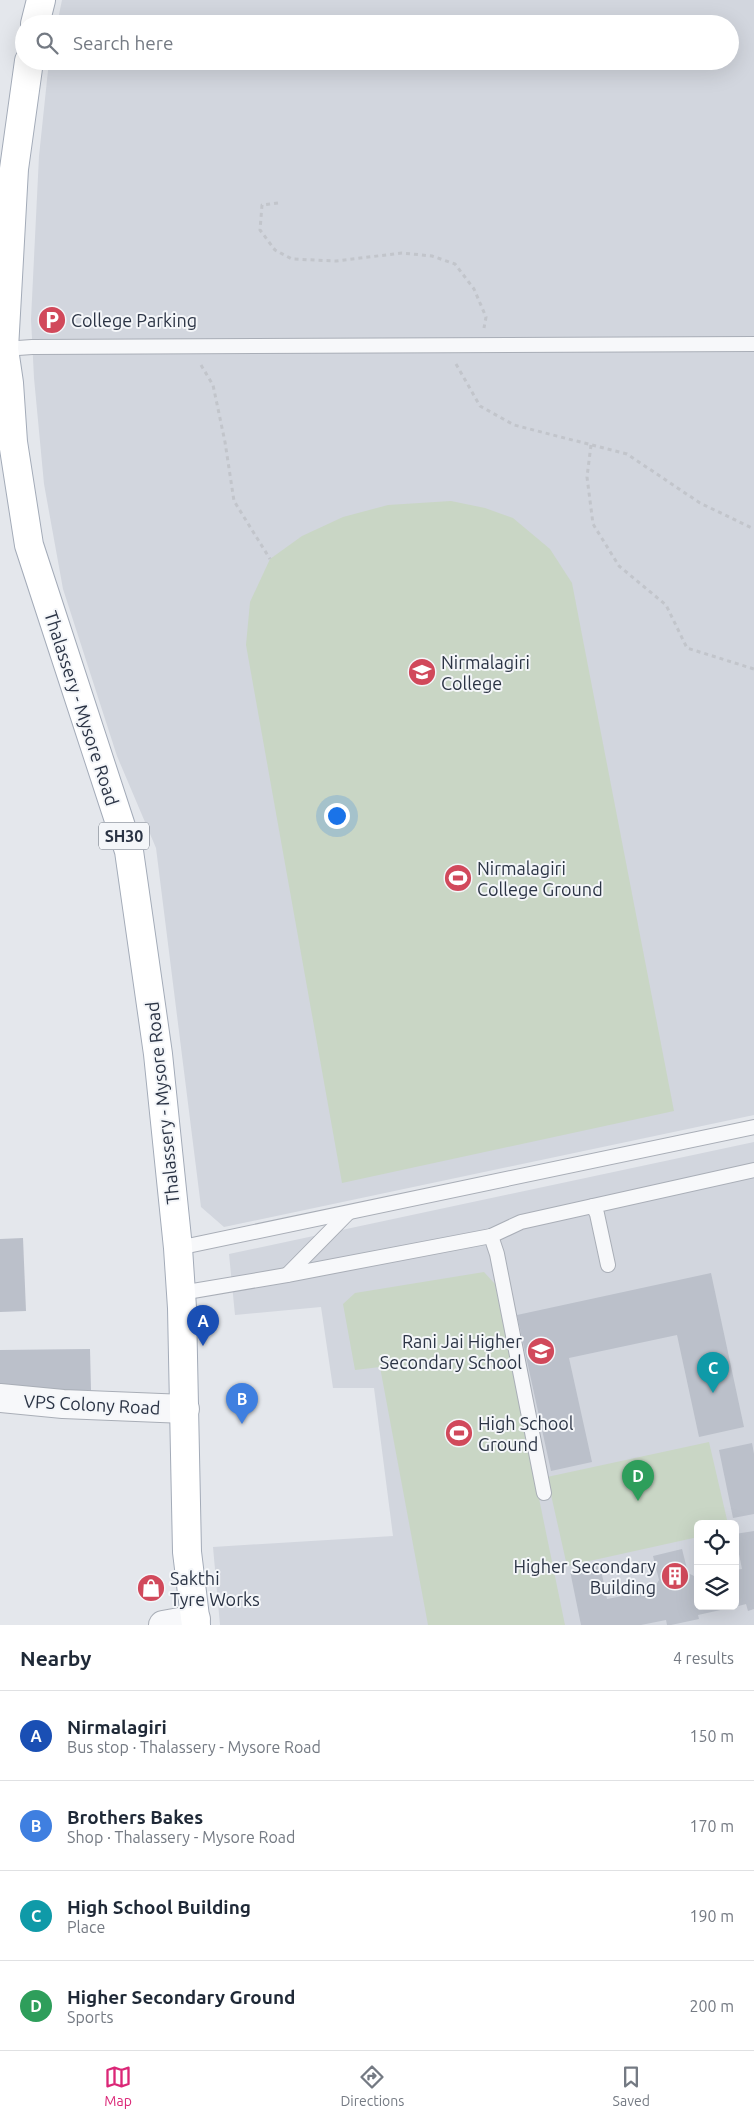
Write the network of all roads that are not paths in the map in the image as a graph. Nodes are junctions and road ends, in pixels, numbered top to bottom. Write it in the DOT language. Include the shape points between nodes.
graph roads {
  1 [pos="41,0"];
  2 [pos="37,15"];
  3 [pos="29,70"];
  4 [pos="754,344"];
  5 [pos="2,349"];
  6 [pos="7,443"];
  7 [pos="754,1127"];
  8 [pos="754,1170"];
  9 [pos="593,1206"];
  10 [pos="348,1213"];
  11 [pos="491,1236"];
  12 [pos="178,1248"];
  13 [pos="608,1265"];
  14 [pos="287,1276"];
  15 [pos="181,1293"];
  16 [pos="0,1398"];
  17 [pos="185,1409"];
  18 [pos="544,1493"];
  19 [pos="196,1622"];
  20 [pos="163,1625"];
  1 -- 2 [label="main road"];
  3 -- 5 [label="main road, Thalassery - Mysore Road / SH30" via="14,169"];
  4 -- 5 [label="lane"];
  5 -- 6 [label="main road, Thalassery - Mysore Road / SH30" via="9,383"];
  6 -- 12 [label="main road, Thalassery - Mysore Road / SH30" via="29,546 129,851 158,1054"];
  7 -- 10 [label="lane"];
  8 -- 9 [label="lane"];
  9 -- 11 [label="lane" via="521,1222"];
  9 -- 13 [label="lane"];
  10 -- 12 [label="lane"];
  10 -- 14 [label="lane"];
  11 -- 14 [label="lane"];
  11 -- 18 [label="lane"];
  12 -- 15 [label="main road, Thalassery - Mysore Road / SH30"];
  14 -- 15 [label="lane"];
  15 -- 17 [label="main road, Thalassery - Mysore Road / SH30"];
  16 -- 17 [label="street, VPS Colony Road"];
  17 -- 19 [label="main road, Thalassery - Mysore Road / SH30" via="187,1552"];
  19 -- 20 [label="street"];
}
